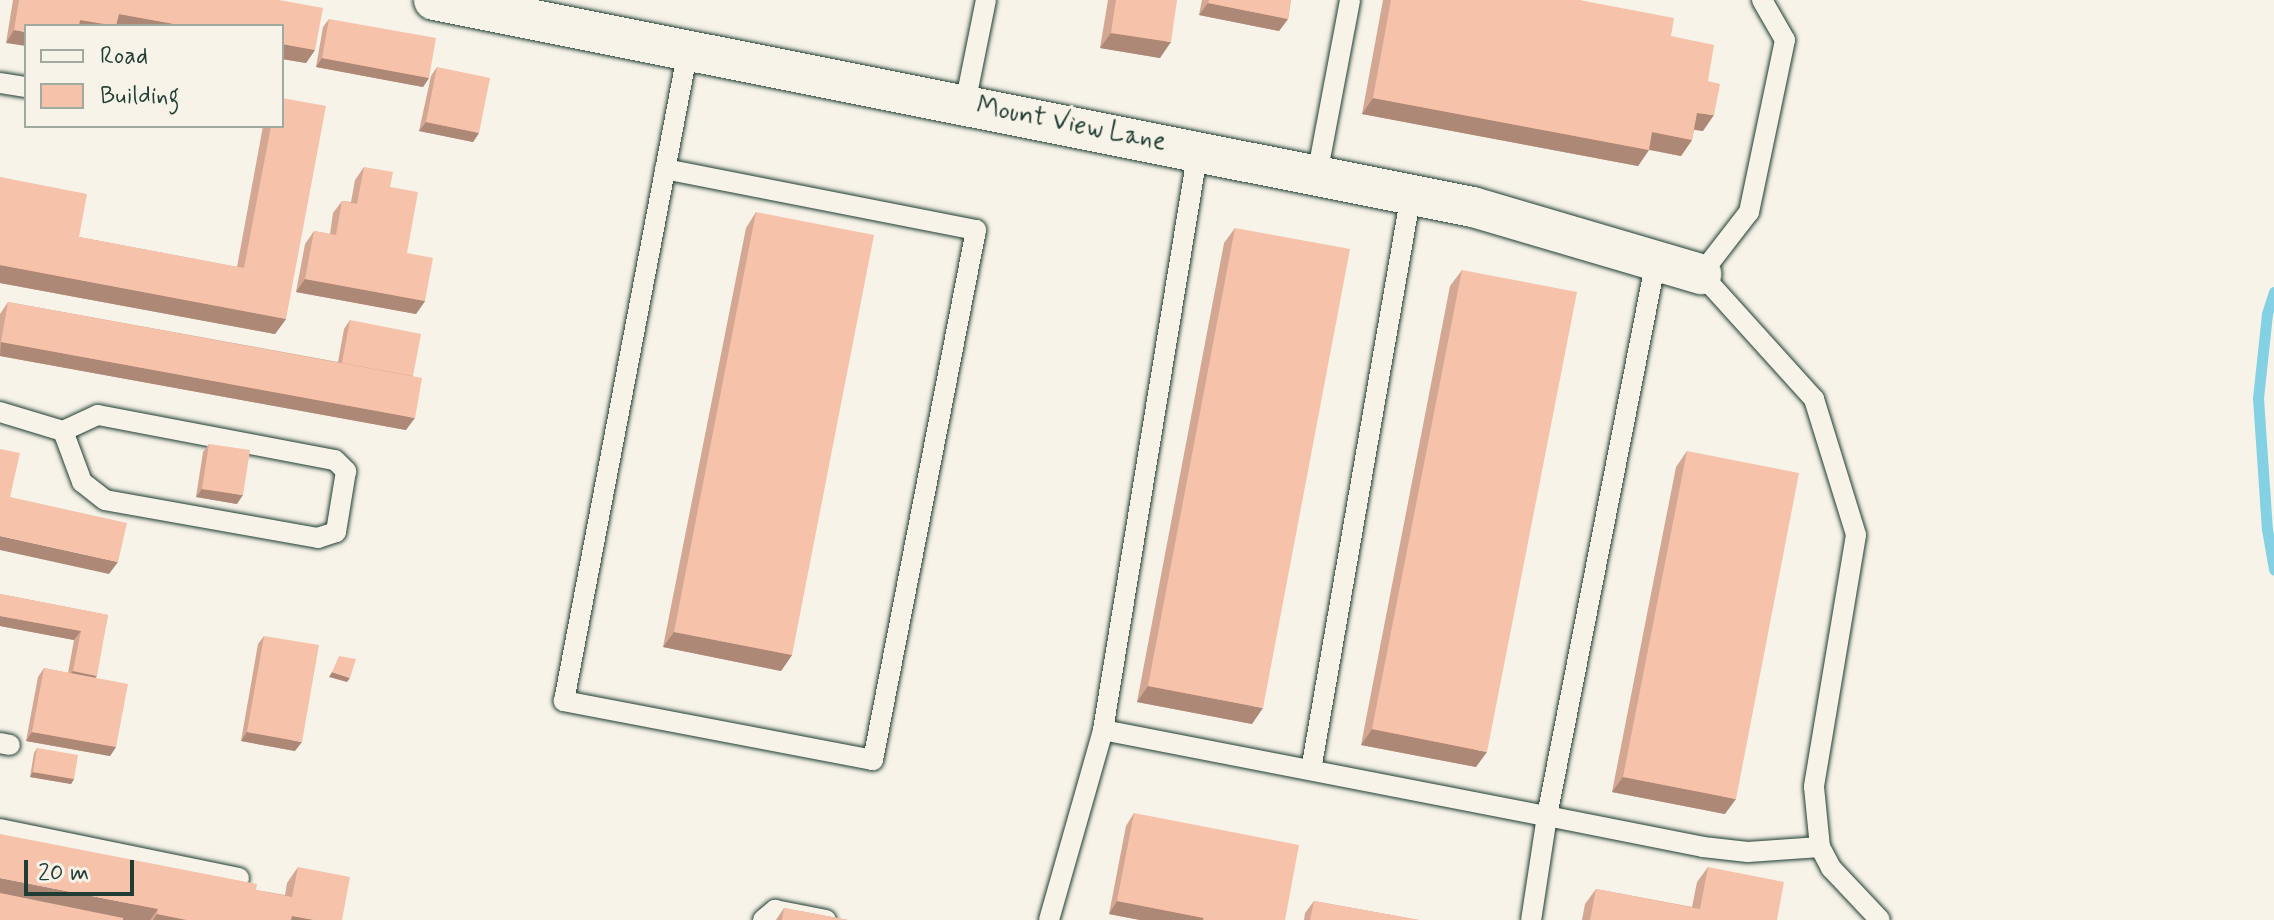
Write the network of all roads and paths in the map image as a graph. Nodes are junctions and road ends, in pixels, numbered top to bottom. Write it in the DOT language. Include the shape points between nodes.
graph roads {
  1 [pos="434,0"];
  2 [pos="986,0"];
  3 [pos="1350,0"];
  4 [pos="1762,0"];
  5 [pos="688,50"];
  6 [pos="0,83"];
  7 [pos="24,87"];
  8 [pos="965,104"];
  9 [pos="1198,150"];
  10 [pos="665,169"];
  11 [pos="1317,175"];
  12 [pos="1411,194"];
  13 [pos="1656,260"];
  14 [pos="1701,274"];
  15 [pos="0,412"];
  16 [pos="63,431"];
  17 [pos="1103,730"];
  18 [pos="1311,770"];
  19 [pos="1547,816"];
  20 [pos="0,829"];
  21 [pos="1820,847"];
  22 [pos="239,878"];
  23 [pos="763,920"];
  24 [pos="826,920"];
  25 [pos="1049,920"];
  26 [pos="1531,920"];
  27 [pos="1880,920"];
  1 -- 5 [label="street, Mount View Lane"];
  2 -- 8 [label="lane"];
  3 -- 11 [label="lane"];
  4 -- 14 [label="lane" via="1785,40 1749,212"];
  5 -- 8 [label="street, Mount View Lane"];
  5 -- 10 [label="lane"];
  6 -- 7 [label="lane"];
  8 -- 9 [label="street, Mount View Lane"];
  9 -- 11 [label="street, Mount View Lane"];
  9 -- 17 [label="lane"];
  10 -- 10 [label="lane" via="564,701 873,760 976,230"];
  11 -- 12 [label="street, Mount View Lane"];
  12 -- 13 [label="street, Mount View Lane"];
  12 -- 18 [label="lane"];
  13 -- 14 [label="street, Mount View Lane"];
  13 -- 19 [label="lane"];
  14 -- 21 [label="lane" via="1814,399 1856,535 1814,787"];
  15 -- 16 [label="lane"];
  16 -- 16 [label="lane" via="98,415 335,460 346,471 336,532 318,538 105,500 82,482"];
  17 -- 18 [label="lane"];
  17 -- 25 [label="lane"];
  18 -- 19 [label="lane"];
  19 -- 21 [label="lane" via="1733,850"];
  19 -- 26 [label="lane"];
  20 -- 22 [label="lane"];
  21 -- 27 [label="lane" via="1831,868"];
  23 -- 24 [label="lane" via="775,910"];
}
